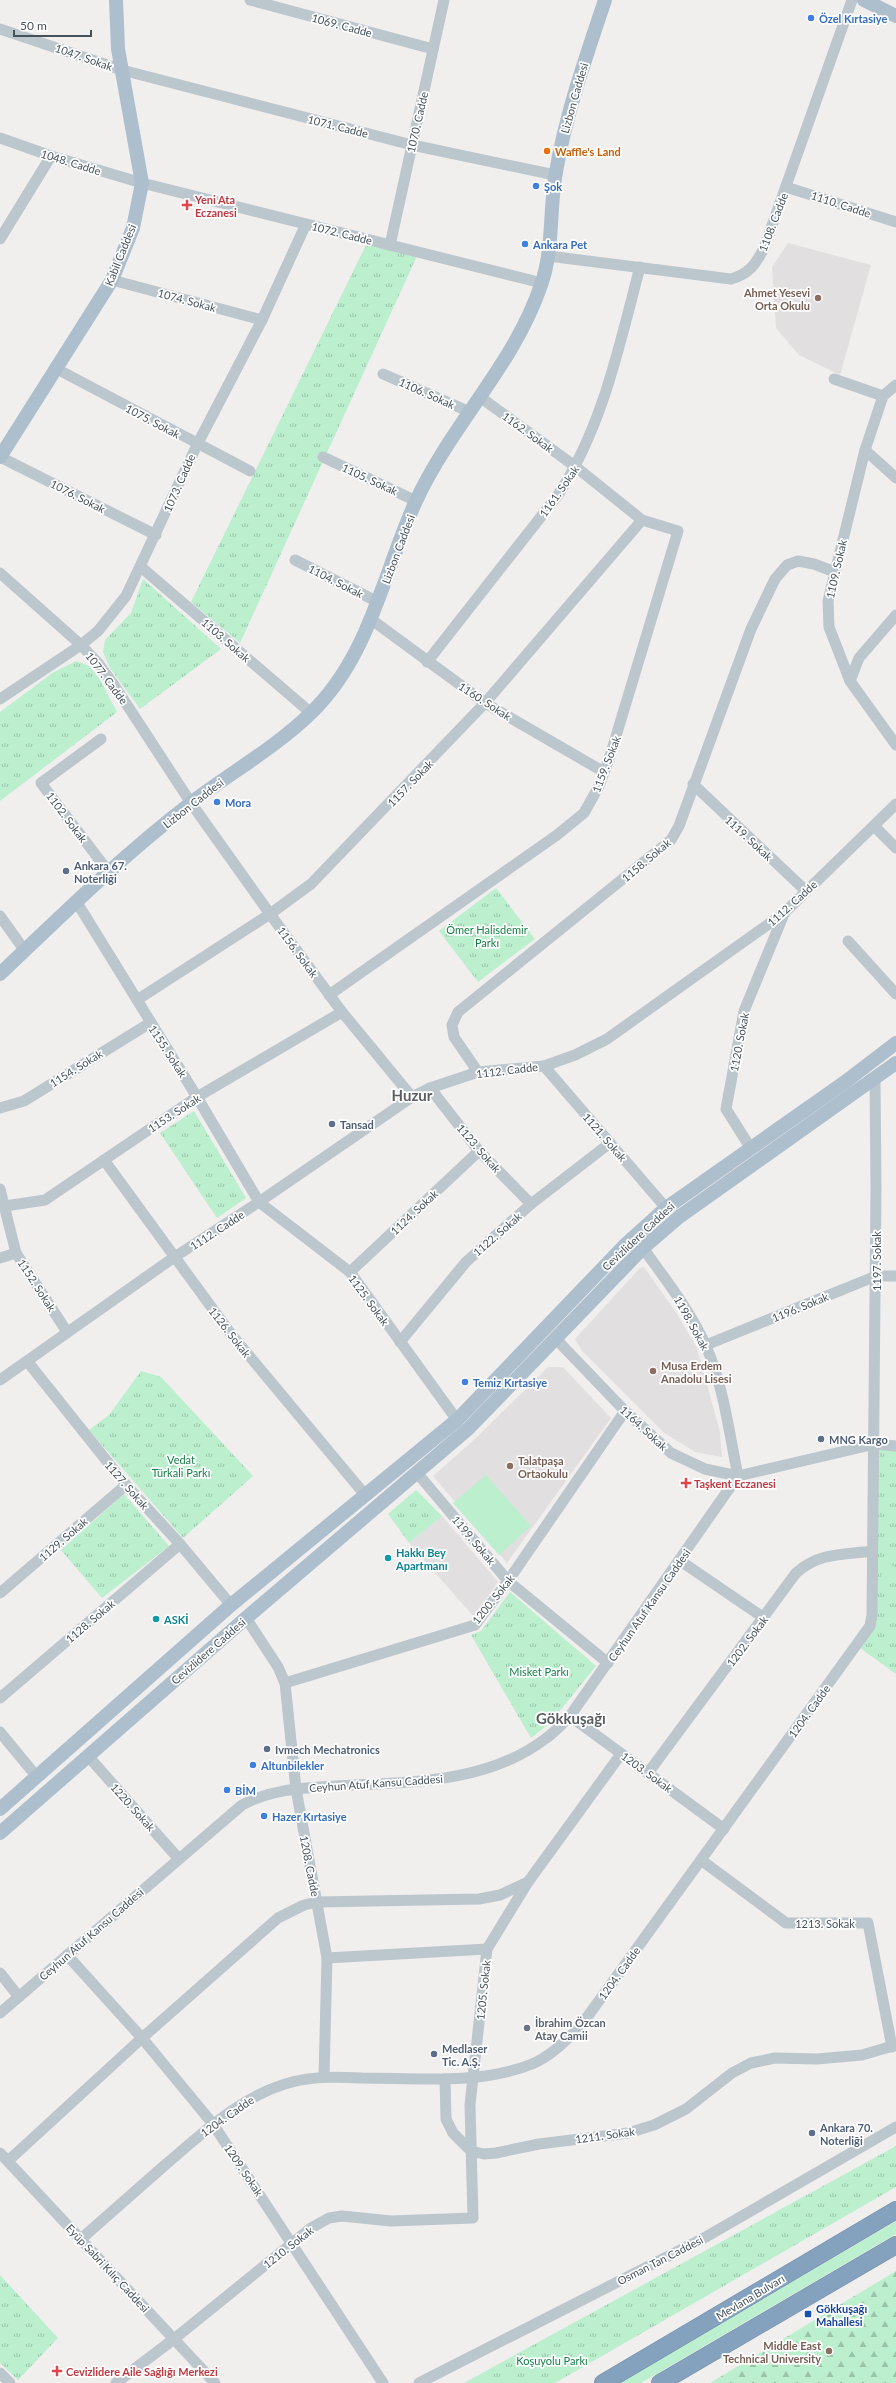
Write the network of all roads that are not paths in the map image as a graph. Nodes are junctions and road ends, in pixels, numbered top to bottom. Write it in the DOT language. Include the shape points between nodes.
graph roads {
  1 [pos="116,0"];
  2 [pos="250,0"];
  3 [pos="444,0"];
  4 [pos="604,0"];
  5 [pos="852,0"];
  6 [pos="864,0"];
  7 [pos="896,16"];
  8 [pos="0,29"];
  9 [pos="433,49"];
  10 [pos="122,70"];
  11 [pos="0,138"];
  12 [pos="412,145"];
  13 [pos="51,156"];
  14 [pos="555,176"];
  15 [pos="142,183"];
  16 [pos="786,187"];
  17 [pos="896,222"];
  18 [pos="306,224"];
  19 [pos="0,239"];
  20 [pos="390,245"];
  21 [pos="548,256"];
  22 [pos="640,267"];
  23 [pos="112,280"];
  24 [pos="542,283"];
  25 [pos="262,320"];
  26 [pos="57,369"];
  27 [pos="383,374"];
  28 [pos="834,379"];
  29 [pos="896,385"];
  30 [pos="883,396"];
  31 [pos="480,397"];
  32 [pos="470,412"];
  33 [pos="197,445"];
  34 [pos="865,450"];
  35 [pos="0,457"];
  36 [pos="323,457"];
  37 [pos="576,467"];
  38 [pos="250,471"];
  39 [pos="896,478"];
  40 [pos="416,501"];
  41 [pos="642,520"];
  42 [pos="156,535"];
  43 [pos="294,560"];
  44 [pos="141,567"];
  45 [pos="835,572"];
  46 [pos="0,573"];
  47 [pos="378,602"];
  48 [pos="896,615"];
  49 [pos="372,620"];
  50 [pos="81,645"];
  51 [pos="427,662"];
  52 [pos="850,681"];
  53 [pos="0,698"];
  54 [pos="485,704"];
  55 [pos="311,713"];
  56 [pos="101,739"];
  57 [pos="896,745"];
  58 [pos="604,772"];
  59 [pos="693,784"];
  60 [pos="191,803"];
  61 [pos="896,804"];
  62 [pos="874,826"];
  63 [pos="896,848"];
  64 [pos="108,871"];
  65 [pos="806,891"];
  66 [pos="76,901"];
  67 [pos="784,913"];
  68 [pos="270,914"];
  69 [pos="0,916"];
  70 [pos="848,942"];
  71 [pos="25,951"];
  72 [pos="0,974"];
  73 [pos="896,994"];
  74 [pos="329,995"];
  75 [pos="137,1000"];
  76 [pos="342,1012"];
  77 [pos="150,1023"];
  78 [pos="896,1043"];
  79 [pos="874,1060"];
  80 [pos="896,1062"];
  81 [pos="544,1066"];
  82 [pos="478,1072"];
  83 [pos="875,1079"];
  84 [pos="430,1088"];
  85 [pos="198,1097"];
  86 [pos="412,1097"];
  87 [pos="0,1108"];
  88 [pos="610,1143"];
  89 [pos="750,1147"];
  90 [pos="479,1151"];
  91 [pos="104,1160"];
  92 [pos="0,1189"];
  93 [pos="259,1202"];
  94 [pos="531,1204"];
  95 [pos="5,1206"];
  96 [pos="666,1208"];
  97 [pos="643,1248"];
  98 [pos="16,1253"];
  99 [pos="0,1258"];
  100 [pos="174,1258"];
  101 [pos="350,1272"];
  102 [pos="876,1276"];
  103 [pos="896,1276"];
  104 [pos="67,1332"];
  105 [pos="556,1339"];
  106 [pos="400,1342"];
  107 [pos="706,1345"];
  108 [pos="27,1361"];
  109 [pos="0,1380"];
  110 [pos="625,1411"];
  111 [pos="457,1420"];
  112 [pos="875,1444"];
  113 [pos="896,1446"];
  114 [pos="409,1461"];
  115 [pos="418,1474"];
  116 [pos="738,1476"];
  117 [pos="126,1485"];
  118 [pos="366,1496"];
  119 [pos="180,1544"];
  120 [pos="872,1551"];
  121 [pos="680,1560"];
  122 [pos="508,1581"];
  123 [pos="0,1593"];
  124 [pos="231,1606"];
  125 [pos="246,1618"];
  126 [pos="764,1618"];
  127 [pos="608,1664"];
  128 [pos="285,1683"];
  129 [pos="0,1698"];
  130 [pos="570,1716"];
  131 [pos="0,1732"];
  132 [pos="622,1754"];
  133 [pos="88,1756"];
  134 [pos="648,1773"];
  135 [pos="37,1777"];
  136 [pos="296,1789"];
  137 [pos="0,1809"];
  138 [pos="724,1828"];
  139 [pos="0,1833"];
  140 [pos="178,1858"];
  141 [pos="701,1860"];
  142 [pos="528,1882"];
  143 [pos="317,1902"];
  144 [pos="487,1950"];
  145 [pos="68,1955"];
  146 [pos="327,1958"];
  147 [pos="0,1973"];
  148 [pos="19,1997"];
  149 [pos="0,2013"];
  150 [pos="142,2038"];
  151 [pos="894,2046"];
  152 [pos="473,2076"];
  153 [pos="324,2077"];
  154 [pos="445,2079"];
  155 [pos="213,2124"];
  156 [pos="896,2127"];
  157 [pos="470,2150"];
  158 [pos="0,2153"];
  159 [pos="8,2161"];
  160 [pos="896,2210"];
  161 [pos="473,2218"];
  162 [pos="81,2238"];
  163 [pos="293,2243"];
  164 [pos="896,2245"];
  165 [pos="174,2339"];
  166 [pos="0,2373"];
  167 [pos="10,2383"];
  168 [pos="116,2383"];
  169 [pos="215,2383"];
  170 [pos="383,2383"];
  171 [pos="419,2383"];
  172 [pos="603,2383"];
  173 [pos="660,2383"];
  1 -- 10 [label="main road, Kabil Caddesi" via="115,28"];
  2 -- 9 [label="street, 1069. Cadde"];
  3 -- 9 [label="street, 1070. Cadde"];
  4 -- 14 [label="main road, Lizbon Caddesi" via="573,98"];
  5 -- 16 [label="street, 1108. Cadde"];
  6 -- 7 [label="main road"];
  8 -- 10 [label="street, 1047. Sokak"];
  9 -- 12 [label="street, 1070. Cadde"];
  10 -- 12 [label="street, 1071. Cadde"];
  10 -- 15 [label="main road, Kabil Caddesi"];
  11 -- 13 [label="street, 1048. Cadde"];
  12 -- 14 [label="street, 1071. Cadde"];
  12 -- 20 [label="street, 1070. Cadde"];
  13 -- 15 [label="street, 1048. Cadde"];
  13 -- 19 [label="street"];
  14 -- 21 [label="main road, Lizbon Caddesi"];
  15 -- 18 [label="street, 1072. Cadde"];
  15 -- 23 [label="main road, Kabil Caddesi" via="134,228"];
  16 -- 17 [label="street, 1110. Cadde"];
  16 -- 22 [label="street, 1108. Cadde" via="758,260 742,276 731,279"];
  18 -- 20 [label="street, 1072. Cadde"];
  18 -- 25 [label="street, 1073. Cadde"];
  20 -- 24 [label="street, 1072. Cadde"];
  21 -- 22 [label="street, 1108. Cadde"];
  21 -- 24 [label="main road, Lizbon Caddesi"];
  22 -- 37 [label="street, 1161. Sokak" via="603,405"];
  23 -- 25 [label="street, 1074. Sokak"];
  23 -- 26 [label="main road, Kabil Caddesi"];
  24 -- 31 [label="main road, Lizbon Caddesi" via="520,334"];
  25 -- 33 [label="street, 1073. Cadde"];
  26 -- 33 [label="street, 1075. Sokak"];
  26 -- 35 [label="main road, Kabil Caddesi"];
  27 -- 32 [label="street, 1106. Sokak"];
  28 -- 30 [label="street"];
  29 -- 30 [label="street"];
  30 -- 34 [label="street, 1109. Sokak"];
  31 -- 32 [label="main road, Lizbon Caddesi"];
  31 -- 37 [label="street, 1162. Sokak"];
  32 -- 40 [label="main road, Lizbon Caddesi"];
  33 -- 38 [label="street, 1075. Sokak"];
  33 -- 42 [label="street, 1073. Cadde"];
  34 -- 39 [label="street"];
  34 -- 45 [label="street, 1109. Sokak"];
  35 -- 42 [label="street, 1076. Sokak"];
  36 -- 40 [label="street, 1105. Sokak"];
  37 -- 41 [label="street, 1159. Sokak"];
  37 -- 51 [label="street, 1161. Sokak" via="558,495"];
  40 -- 47 [label="main road, Lizbon Caddesi"];
  41 -- 54 [label="street, 1157. Sokak"];
  41 -- 58 [label="street, 1159. Sokak" via="678,531"];
  42 -- 44 [label="street, 1073. Cadde"];
  43 -- 47 [label="street, 1104. Sokak"];
  44 -- 50 [label="street, 1073. Cadde" via="114,613"];
  44 -- 55 [label="street, 1103. Sokak"];
  45 -- 52 [label="street, 1109. Sokak" via="828,601 829,627"];
  45 -- 59 [label="street, 1158. Sokak" via="798,560 787,565 775,579 751,629"];
  46 -- 50 [label="street, 1077. Cadde"];
  47 -- 49 [label="main road, Lizbon Caddesi"];
  48 -- 52 [label="street" via="859,658"];
  49 -- 51 [label="street, 1160. Sokak"];
  49 -- 55 [label="main road, Lizbon Caddesi" via="356,653"];
  50 -- 53 [label="street, 1073. Cadde"];
  50 -- 60 [label="street, 1077. Cadde" via="114,685"];
  51 -- 54 [label="street, 1160. Sokak"];
  52 -- 57 [label="street, 1109. Sokak"];
  54 -- 58 [label="street, 1160. Sokak"];
  54 -- 68 [label="street, 1157. Sokak" via="311,884"];
  55 -- 60 [label="main road, Lizbon Caddesi"];
  56 -- 64 [label="street, 1102. Sokak" via="41,783"];
  58 -- 74 [label="street, 1159. Sokak" via="584,813 557,835"];
  59 -- 65 [label="street, 1119. Sokak"];
  59 -- 82 [label="street, 1158. Sokak" via="679,826 671,840 458,1012 452,1025 454,1037"];
  60 -- 64 [label="main road, Lizbon Caddesi"];
  60 -- 68 [label="street, 1156. Sokak"];
  61 -- 62 [label="street, 1112. Cadde"];
  62 -- 63 [label="street"];
  62 -- 65 [label="street, 1112. Cadde"];
  64 -- 66 [label="main road, Lizbon Caddesi"];
  65 -- 67 [label="street, 1112. Cadde"];
  66 -- 71 [label="main road, Lizbon Caddesi"];
  66 -- 75 [label="street, 1155. Sokak"];
  67 -- 81 [label="street, 1112. Cadde" via="607,1039 576,1055"];
  67 -- 89 [label="street, 1120. Sokak" via="744,1011 726,1109"];
  68 -- 74 [label="street, 1156. Sokak"];
  68 -- 75 [label="street, 1157. Sokak"];
  69 -- 71 [label="street"];
  70 -- 73 [label="street"];
  71 -- 72 [label="main road, Lizbon Caddesi"];
  74 -- 76 [label="street, 1156. Sokak"];
  75 -- 77 [label="street, 1155. Sokak"];
  76 -- 85 [label="street, 1153. Sokak"];
  76 -- 86 [label="street, 1156. Sokak"];
  77 -- 85 [label="street, 1155. Sokak"];
  77 -- 87 [label="street, 1154. Sokak" via="24,1101"];
  78 -- 79 [label="main road, Cevizlidere Caddesi"];
  79 -- 83 [label="main road"];
  79 -- 89 [label="main road, Cevizlidere Caddesi"];
  80 -- 83 [label="main road, Cevizlidere Caddesi"];
  81 -- 82 [label="street, 1112. Cadde"];
  81 -- 88 [label="street, 1121. Sokak"];
  82 -- 84 [label="street, 1112. Cadde"];
  83 -- 97 [label="main road, Cevizlidere Caddesi" via="679,1217"];
  83 -- 102 [label="street, 1197. Sokak"];
  84 -- 86 [label="street, 1112. Cadde"];
  84 -- 90 [label="street, 1123. Sokak"];
  85 -- 91 [label="street, 1153. Sokak"];
  85 -- 93 [label="street, 1155. Sokak"];
  86 -- 93 [label="street, 1112. Cadde"];
  88 -- 94 [label="street, 1122. Sokak"];
  88 -- 96 [label="street, 1121. Sokak"];
  89 -- 96 [label="main road, Cevizlidere Caddesi"];
  90 -- 94 [label="street, 1123. Sokak"];
  90 -- 101 [label="street, 1124. Sokak"];
  91 -- 95 [label="street, 1153. Sokak" via="45,1200"];
  91 -- 100 [label="street, 1126. Sokak"];
  92 -- 95 [label="street, 1152. Sokak"];
  93 -- 100 [label="street, 1112. Cadde"];
  93 -- 101 [label="street, 1125. Sokak"];
  94 -- 106 [label="street, 1122. Sokak" via="466,1262"];
  95 -- 98 [label="street, 1152. Sokak"];
  96 -- 111 [label="main road, Cevizlidere Caddesi" via="624,1246"];
  97 -- 105 [label="main road, Cevizlidere Caddesi"];
  97 -- 107 [label="street, 1198. Sokak" via="679,1299"];
  98 -- 99 [label="street"];
  98 -- 104 [label="street, 1152. Sokak"];
  100 -- 104 [label="street, 1112. Cadde"];
  100 -- 118 [label="street, 1126. Sokak" via="231,1334"];
  101 -- 106 [label="street, 1125. Sokak"];
  102 -- 103 [label="street, 1196. Sokak"];
  102 -- 107 [label="street, 1196. Sokak"];
  102 -- 112 [label="street, 1197. Sokak"];
  104 -- 108 [label="street, 1112. Cadde"];
  105 -- 110 [label="street, 1164. Sokak"];
  105 -- 115 [label="main road, Cevizlidere Caddesi" via="468,1429"];
  106 -- 111 [label="street, 1125. Sokak"];
  107 -- 116 [label="street, 1198. Sokak" via="720,1387"];
  108 -- 109 [label="street, 1112. Cadde"];
  108 -- 117 [label="street, 1127. Sokak"];
  110 -- 116 [label="street, 1164. Sokak" via="671,1453 705,1470"];
  110 -- 122 [label="street, 1200. Sokak"];
  111 -- 114 [label="main road, Cevizlidere Caddesi"];
  112 -- 113 [label="street, 1164. Sokak"];
  112 -- 116 [label="street, 1164. Sokak"];
  112 -- 120 [label="street, 1204. Cadde"];
  114 -- 115 [label="main road"];
  114 -- 118 [label="main road, Cevizlidere Caddesi"];
  115 -- 122 [label="street, 1199. Sokak"];
  115 -- 125 [label="main road, Cevizlidere Caddesi"];
  116 -- 121 [label="street, Ceyhun Atuf Kansu Caddesi"];
  117 -- 119 [label="street, 1127. Sokak"];
  117 -- 123 [label="street, 1129. Sokak"];
  118 -- 124 [label="main road, Cevizlidere Caddesi"];
  119 -- 124 [label="street, 1127. Sokak"];
  119 -- 129 [label="street, 1128. Sokak"];
  120 -- 126 [label="street, 1202. Sokak" via="825,1557 809,1562 796,1573"];
  120 -- 138 [label="street, 1204. Cadde" via="870,1626"];
  121 -- 126 [label="street"];
  121 -- 127 [label="street, Ceyhun Atuf Kansu Caddesi"];
  122 -- 127 [label="street, 1199. Sokak"];
  122 -- 128 [label="street, 1200. Sokak" via="474,1625"];
  124 -- 135 [label="main road, Cevizlidere Caddesi"];
  125 -- 128 [label="street, 1208. Cadde" via="278,1667"];
  125 -- 133 [label="main road, Cevizlidere Caddesi"];
  126 -- 134 [label="street, 1202. Sokak"];
  127 -- 130 [label="street, Ceyhun Atuf Kansu Caddesi"];
  128 -- 136 [label="street, 1208. Cadde"];
  130 -- 132 [label="street, 1203. Sokak"];
  130 -- 136 [label="street, Ceyhun Atuf Kansu Caddesi" via="546,1739 526,1751 477,1772 423,1781"];
  131 -- 135 [label="street"];
  132 -- 134 [label="street, 1203. Sokak"];
  132 -- 142 [label="street, 1205. Sokak"];
  133 -- 139 [label="main road, Cevizlidere Caddesi"];
  133 -- 140 [label="street, 1220. Sokak"];
  134 -- 138 [label="street, 1203. Sokak"];
  135 -- 137 [label="main road, Cevizlidere Caddesi"];
  136 -- 140 [label="street, Ceyhun Atuf Kansu Caddesi" via="269,1793 242,1805"];
  136 -- 143 [label="street, 1208. Cadde"];
  138 -- 141 [label="street, 1204. Cadde"];
  140 -- 145 [label="street, Ceyhun Atuf Kansu Caddesi"];
  141 -- 151 [label="street, 1213. Sokak" via="786,1922 868,1923"];
  141 -- 152 [label="street, 1204. Cadde" via="580,2027 559,2047 533,2064"];
  142 -- 143 [label="street" via="500,1895 479,1900"];
  142 -- 144 [label="street, 1205. Sokak"];
  143 -- 146 [label="street, 1208. Cadde"];
  143 -- 150 [label="street" via="304,1905 278,1918"];
  144 -- 146 [label="street"];
  144 -- 152 [label="street, 1205. Sokak"];
  145 -- 148 [label="street, Ceyhun Atuf Kansu Caddesi"];
  145 -- 150 [label="street, 1209. Sokak"];
  146 -- 153 [label="street, 1208. Cadde"];
  147 -- 148 [label="street"];
  148 -- 149 [label="street, Ceyhun Atuf Kansu Caddesi"];
  150 -- 155 [label="street, 1209. Sokak"];
  150 -- 159 [label="street"];
  151 -- 157 [label="street, 1211. Sokak" via="862,2055 817,2059 775,2058 752,2063 732,2073 686,2109 654,2125 628,2133 496,2153 484,2154"];
  152 -- 154 [label="street, 1204. Cadde"];
  152 -- 157 [label="street, 1205. Sokak"];
  153 -- 154 [label="street, 1204. Cadde"];
  153 -- 155 [label="street, 1204. Cadde" via="294,2081 272,2088 250,2098"];
  154 -- 157 [label="street" via="446,2119 453,2133"];
  155 -- 162 [label="street, 1204. Cadde"];
  155 -- 163 [label="street, 1209. Sokak"];
  156 -- 171 [label="street, Osman Tan Caddesi" via="704,2238"];
  157 -- 161 [label="street, 1205. Sokak"];
  158 -- 159 [label="street, Eyüp Sabri Kılıç Caddesi"];
  159 -- 162 [label="street, Eyüp Sabri Kılıç Caddesi"];
  160 -- 172 [label="highway, Mevlana Bulvarı"];
  161 -- 163 [label="street, 1210. Sokak" via="391,2221 342,2216 322,2222"];
  162 -- 165 [label="street, Eyüp Sabri Kılıç Caddesi"];
  163 -- 165 [label="street, 1210. Sokak"];
  163 -- 170 [label="street, 1209. Sokak"];
  164 -- 173 [label="highway"];
  165 -- 168 [label="street, 1210. Sokak"];
  165 -- 169 [label="street, Eyüp Sabri Kılıç Caddesi"];
  166 -- 167 [label="street"];
}
